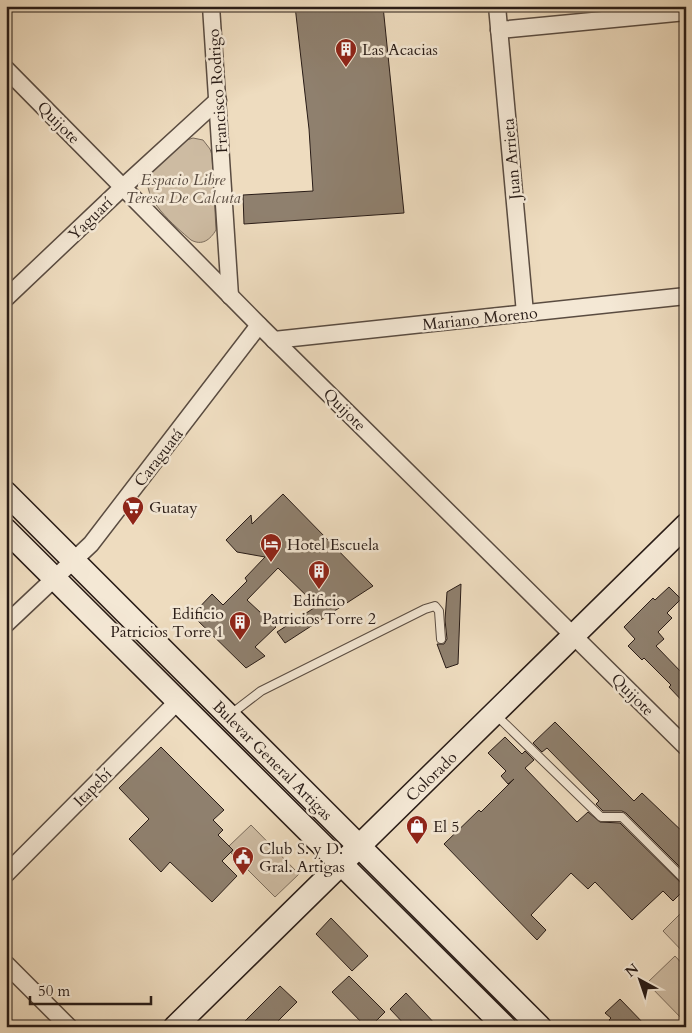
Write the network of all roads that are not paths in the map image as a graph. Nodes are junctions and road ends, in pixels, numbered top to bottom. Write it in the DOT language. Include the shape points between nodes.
graph roads {
  1 [pos="211,6"];
  2 [pos="496,6"];
  3 [pos="686,12"];
  4 [pos="499,30"];
  5 [pos="6,69"];
  6 [pos="218,100"];
  7 [pos="123,187"];
  8 [pos="230,296"];
  9 [pos="686,296"];
  10 [pos="6,298"];
  11 [pos="525,312"];
  12 [pos="259,325"];
  13 [pos="274,340"];
  14 [pos="6,493"];
  15 [pos="686,525"];
  16 [pos="6,530"];
  17 [pos="73,561"];
  18 [pos="54,578"];
  19 [pos="6,624"];
  20 [pos="574,635"];
  21 [pos="441,639"];
  22 [pos="178,701"];
  23 [pos="494,714"];
  24 [pos="230,715"];
  25 [pos="683,739"];
  26 [pos="359,847"];
  27 [pos="341,864"];
  28 [pos="6,874"];
  29 [pos="686,881"];
  30 [pos="6,964"];
  31 [pos="69,1027"];
  32 [pos="176,1027"];
  33 [pos="505,1027"];
  34 [pos="540,1027"];
  1 -- 6 [label="street, Francisco Rodrigo"];
  2 -- 4 [label="street, Juan Arrieta"];
  3 -- 4 [label="street"];
  4 -- 11 [label="street, Juan Arrieta"];
  5 -- 7 [label="street, Quijote"];
  6 -- 7 [label="street, Yaguarí"];
  6 -- 8 [label="street, Francisco Rodrigo"];
  7 -- 8 [label="street, Quijote"];
  7 -- 10 [label="street, Yaguarí"];
  8 -- 12 [label="street, Quijote"];
  9 -- 11 [label="street, Mariano Moreno"];
  11 -- 13 [label="street, Mariano Moreno"];
  12 -- 13 [label="street, Quijote"];
  12 -- 17 [label="street, Caraguatá" via="91,544"];
  13 -- 20 [label="street, Quijote"];
  14 -- 17 [label="main road, Bulevar General Artigas"];
  15 -- 20 [label="main road, Colorado"];
  16 -- 18 [label="main road, Bulevar General Artigas"];
  17 -- 18 [label="street, Caraguatá"];
  17 -- 24 [label="main road, Bulevar General Artigas"];
  18 -- 19 [label="street, Caraguatá"];
  18 -- 22 [label="main road, Bulevar General Artigas"];
  20 -- 23 [label="main road, Colorado"];
  20 -- 25 [label="street, Quijote"];
  21 -- 24 [label="lane" via="440,611 436,606 425,609 261,691"];
  22 -- 27 [label="main road, Bulevar General Artigas"];
  22 -- 28 [label="street, Itapebí"];
  23 -- 26 [label="main road, Colorado"];
  23 -- 29 [label="lane" via="601,817 622,817"];
  24 -- 26 [label="main road, Bulevar General Artigas"];
  26 -- 27 [label="main road, Colorado"];
  26 -- 34 [label="main road, Bulevar General Artigas"];
  27 -- 32 [label="main road, Colorado"];
  27 -- 33 [label="main road, Bulevar General Artigas"];
  30 -- 31 [label="street"];
}
